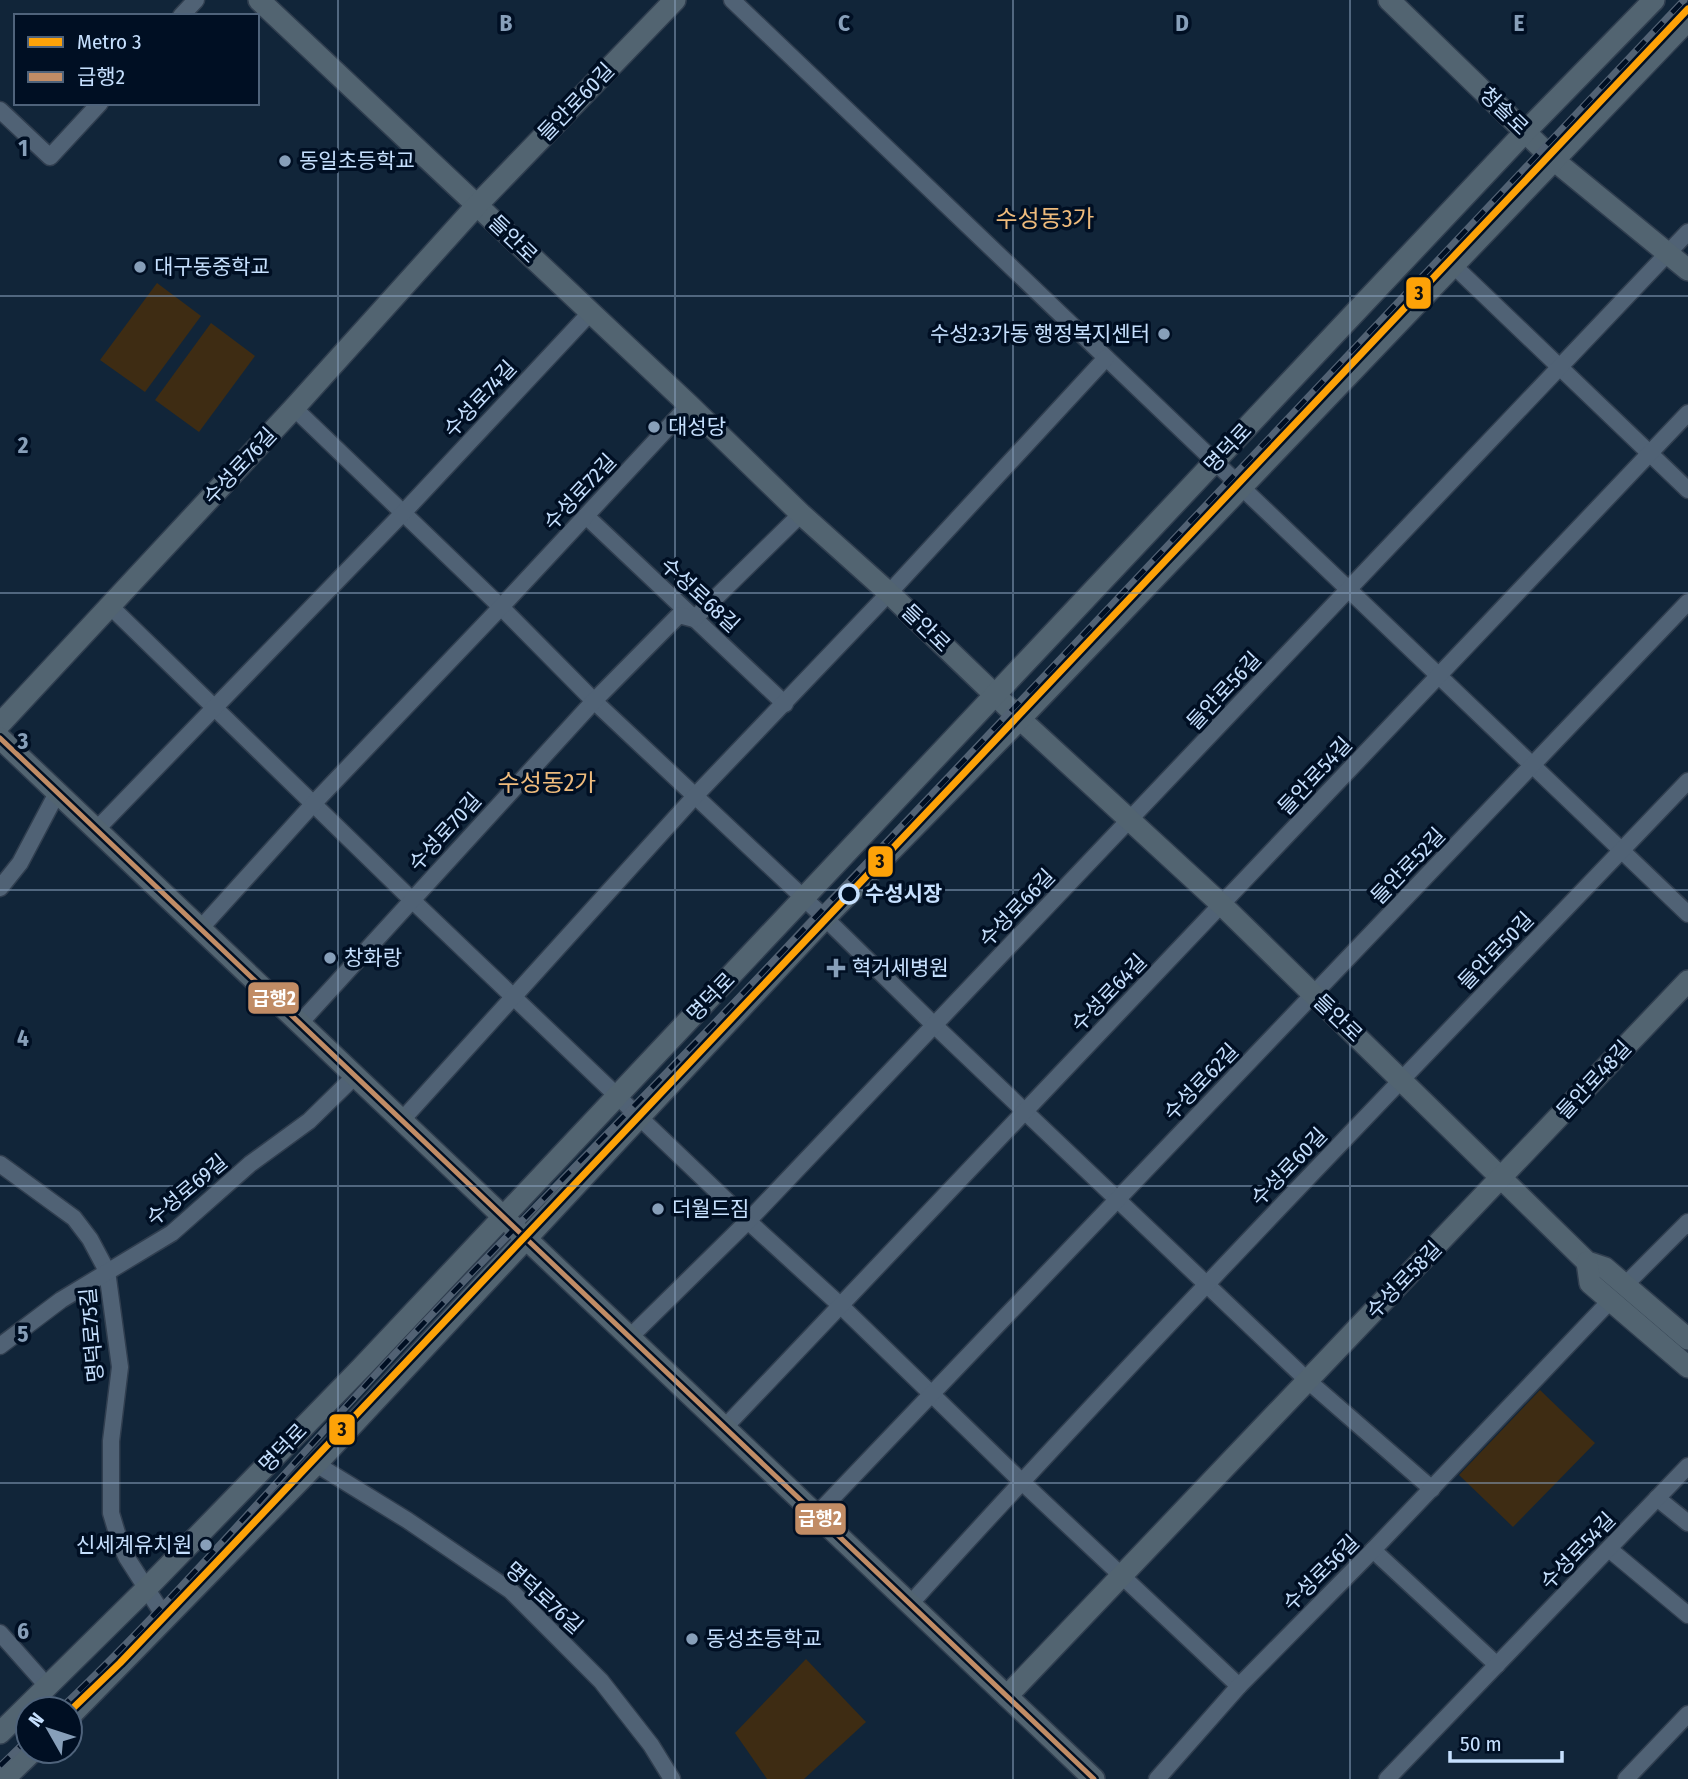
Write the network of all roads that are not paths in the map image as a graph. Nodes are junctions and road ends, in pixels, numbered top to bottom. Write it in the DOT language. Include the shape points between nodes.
graph roads {
  1 [pos="195,0"];
  2 [pos="259,0"];
  3 [pos="675,0"];
  4 [pos="732,0"];
  5 [pos="1389,0"];
  6 [pos="1654,0"];
  7 [pos="183,14"];
  8 [pos="1687,24"];
  9 [pos="98,105"];
  10 [pos="0,110"];
  11 [pos="1525,132"];
  12 [pos="1555,161"];
  13 [pos="477,205"];
  14 [pos="1688,232"];
  15 [pos="1669,252"];
  16 [pos="1452,264"];
  17 [pos="1688,270"];
  18 [pos="590,313"];
  19 [pos="1105,358"];
  20 [pos="1559,367"];
  21 [pos="689,405"];
  22 [pos="294,408"];
  23 [pos="1688,413"];
  24 [pos="1650,453"];
  25 [pos="1215,463"];
  26 [pos="1241,487"];
  27 [pos="1688,490"];
  28 [pos="402,514"];
  29 [pos="801,514"];
  30 [pos="586,516"];
  31 [pos="1349,590"];
  32 [pos="889,593"];
  33 [pos="1688,602"];
  34 [pos="110,606"];
  35 [pos="501,607"];
  36 [pos="694,619"];
  37 [pos="1439,676"];
  38 [pos="995,695"];
  39 [pos="594,701"];
  40 [pos="785,704"];
  41 [pos="215,708"];
  42 [pos="1020,719"];
  43 [pos="0,724"];
  44 [pos="0,738"];
  45 [pos="1532,765"];
  46 [pos="1688,781"];
  47 [pos="57,793"];
  48 [pos="695,796"];
  49 [pos="314,803"];
  50 [pos="1131,820"];
  51 [pos="96,830"];
  52 [pos="1621,850"];
  53 [pos="0,888"];
  54 [pos="805,899"];
  55 [pos="412,900"];
  56 [pos="1222,905"];
  57 [pos="1688,914"];
  58 [pos="825,918"];
  59 [pos="200,929"];
  60 [pos="1688,981"];
  61 [pos="514,995"];
  62 [pos="1314,995"];
  63 [pos="300,1023"];
  64 [pos="933,1024"];
  65 [pos="355,1076"];
  66 [pos="1402,1080"];
  67 [pos="617,1094"];
  68 [pos="1026,1110"];
  69 [pos="641,1118"];
  70 [pos="402,1120"];
  71 [pos="0,1164"];
  72 [pos="1500,1179"];
  73 [pos="1117,1198"];
  74 [pos="503,1217"];
  75 [pos="748,1221"];
  76 [pos="1688,1222"];
  77 [pos="527,1239"];
  78 [pos="1587,1262"];
  79 [pos="107,1271"];
  80 [pos="1207,1284"];
  81 [pos="1625,1285"];
  82 [pos="1610,1301"];
  83 [pos="840,1305"];
  84 [pos="630,1337"];
  85 [pos="1688,1339"];
  86 [pos="0,1346"];
  87 [pos="1688,1367"];
  88 [pos="1307,1380"];
  89 [pos="930,1394"];
  90 [pos="724,1427"];
  91 [pos="316,1464"];
  92 [pos="1688,1466"];
  93 [pos="1021,1481"];
  94 [pos="1432,1489"];
  95 [pos="1657,1498"];
  96 [pos="816,1515"];
  97 [pos="1688,1523"];
  98 [pos="1609,1549"];
  99 [pos="1373,1550"];
  100 [pos="1122,1574"];
  101 [pos="147,1588"];
  102 [pos="910,1604"];
  103 [pos="1688,1615"];
  104 [pos="166,1619"];
  105 [pos="0,1633"];
  106 [pos="1497,1665"];
  107 [pos="1239,1686"];
  108 [pos="48,1687"];
  109 [pos="1007,1696"];
  110 [pos="84,1702"];
  111 [pos="1688,1714"];
  112 [pos="0,1733"];
  113 [pos="18,1765"];
  114 [pos="1082,1775"];
  115 [pos="4,1779"];
  116 [pos="672,1779"];
  117 [pos="1157,1779"];
  118 [pos="1387,1779"];
  119 [pos="1626,1779"];
  1 -- 7 [label="street"];
  2 -- 13 [label="main road, 들안로"];
  3 -- 13 [label="main road, 들안로60길"];
  4 -- 19 [label="street"];
  5 -- 11 [label="main road, 청솔로"];
  6 -- 11 [label="main road, 명덕로"];
  8 -- 12 [label="main road, 명덕로"];
  9 -- 10 [label="street" via="50,157"];
  11 -- 12 [label="main road, 청솔로"];
  11 -- 25 [label="main road, 명덕로"];
  12 -- 15 [label="main road, 청솔로"];
  12 -- 16 [label="main road, 명덕로"];
  13 -- 18 [label="main road, 들안로"];
  13 -- 22 [label="main road, 수성로76길"];
  14 -- 15 [label="street, 들안로56길"];
  15 -- 17 [label="main road, 청솔로"];
  15 -- 20 [label="street, 들안로56길"];
  16 -- 20 [label="street"];
  16 -- 26 [label="main road, 명덕로"];
  18 -- 21 [label="main road, 들안로"];
  18 -- 28 [label="street, 수성로74길"];
  19 -- 25 [label="street"];
  19 -- 32 [label="street"];
  20 -- 24 [label="street"];
  20 -- 31 [label="street, 들안로56길"];
  21 -- 29 [label="main road, 들안로"];
  21 -- 30 [label="street, 수성로72길"];
  22 -- 28 [label="street"];
  22 -- 34 [label="main road, 수성로76길"];
  23 -- 24 [label="street, 들안로54길"];
  24 -- 27 [label="street"];
  24 -- 37 [label="street, 들안로54길"];
  25 -- 26 [label="street"];
  25 -- 38 [label="main road, 명덕로"];
  26 -- 31 [label="street"];
  26 -- 42 [label="main road, 명덕로"];
  28 -- 35 [label="street"];
  28 -- 41 [label="street, 수성로74길"];
  29 -- 32 [label="main road, 들안로"];
  29 -- 36 [label="street"];
  30 -- 35 [label="street, 수성로72길"];
  30 -- 36 [label="street, 수성로68길"];
  31 -- 37 [label="street"];
  31 -- 50 [label="street, 들안로56길"];
  32 -- 38 [label="main road, 들안로"];
  32 -- 40 [label="street"];
  33 -- 45 [label="street, 들안로52길"];
  34 -- 41 [label="street"];
  34 -- 43 [label="main road, 수성로76길"];
  35 -- 39 [label="street"];
  35 -- 49 [label="street, 수성로72길"];
  36 -- 39 [label="street, 수성로70길" via="679,615"];
  36 -- 40 [label="street, 수성로68길"];
  37 -- 45 [label="street"];
  37 -- 56 [label="street, 들안로54길"];
  38 -- 42 [label="main road, 들안로"];
  38 -- 54 [label="main road, 명덕로"];
  39 -- 48 [label="street"];
  39 -- 55 [label="street, 수성로70길"];
  40 -- 48 [label="street"];
  41 -- 49 [label="street"];
  41 -- 51 [label="street, 수성로74길"];
  42 -- 50 [label="main road, 들안로"];
  42 -- 58 [label="main road, 명덕로"];
  44 -- 47 [label="main road"];
  45 -- 52 [label="street"];
  45 -- 62 [label="street, 들안로52길"];
  46 -- 52 [label="street, 들안로50길"];
  47 -- 51 [label="main road"];
  47 -- 53 [label="street" via="20,863"];
  48 -- 54 [label="street"];
  48 -- 61 [label="street"];
  49 -- 55 [label="street, 수성로70길"];
  49 -- 59 [label="street, 수성로72길"];
  50 -- 56 [label="main road, 들안로"];
  50 -- 64 [label="street, 수성로66길"];
  51 -- 59 [label="main road"];
  52 -- 57 [label="street"];
  52 -- 66 [label="street, 들안로50길"];
  54 -- 58 [label="street"];
  54 -- 67 [label="main road, 명덕로"];
  55 -- 61 [label="street"];
  55 -- 63 [label="street, 수성로70길"];
  56 -- 62 [label="main road, 들안로"];
  56 -- 68 [label="street, 수성로64길"];
  58 -- 64 [label="street"];
  58 -- 69 [label="main road, 명덕로"];
  59 -- 63 [label="main road"];
  60 -- 72 [label="main road, 들안로48길"];
  61 -- 67 [label="street"];
  61 -- 70 [label="street"];
  62 -- 66 [label="main road, 들안로"];
  62 -- 73 [label="street, 수성로62길"];
  63 -- 65 [label="main road"];
  64 -- 68 [label="street"];
  64 -- 75 [label="street, 수성로66길"];
  65 -- 70 [label="main road"];
  65 -- 79 [label="street, 수성로69길" via="309,1121 250,1164 172,1233"];
  66 -- 72 [label="main road, 들안로"];
  66 -- 80 [label="street, 수성로60길"];
  67 -- 69 [label="street"];
  67 -- 74 [label="main road, 명덕로"];
  68 -- 73 [label="street"];
  68 -- 83 [label="street, 수성로64길"];
  69 -- 75 [label="street"];
  69 -- 77 [label="main road, 명덕로"];
  70 -- 74 [label="main road"];
  71 -- 79 [label="street, 명덕로75길" via="74,1218"];
  72 -- 78 [label="main road, 들안로"];
  72 -- 88 [label="main road, 수성로58길"];
  73 -- 80 [label="street"];
  73 -- 89 [label="street, 수성로62길"];
  74 -- 77 [label="main road"];
  74 -- 101 [label="main road, 명덕로"];
  75 -- 83 [label="street"];
  75 -- 84 [label="street, 수성로66길"];
  76 -- 81 [label="street"];
  77 -- 84 [label="main road"];
  77 -- 91 [label="main road, 명덕로"];
  78 -- 81 [label="main road, 들안로" via="1605,1268"];
  78 -- 82 [label="main road, 들안로" via="1590,1283"];
  79 -- 86 [label="street, 수성로69길"];
  79 -- 101 [label="street, 명덕로75길" via="120,1367 111,1441 111,1513 120,1543"];
  80 -- 88 [label="street"];
  80 -- 93 [label="street, 수성로60길"];
  81 -- 85 [label="main road, 들안로"];
  82 -- 87 [label="main road, 들안로"];
  82 -- 94 [label="street, 수성로56길"];
  83 -- 89 [label="street"];
  83 -- 90 [label="street, 수성로64길"];
  84 -- 90 [label="main road"];
  88 -- 94 [label="street"];
  88 -- 100 [label="main road, 수성로58길"];
  89 -- 93 [label="street"];
  89 -- 96 [label="street, 수성로62길"];
  90 -- 96 [label="main road"];
  91 -- 104 [label="main road, 명덕로"];
  91 -- 116 [label="street, 명덕로76길" via="511,1591 601,1681"];
  92 -- 95 [label="street, 수성로54길"];
  93 -- 100 [label="street"];
  93 -- 102 [label="street, 수성로60길"];
  94 -- 99 [label="street, 수성로56길"];
  95 -- 97 [label="street"];
  95 -- 98 [label="street, 수성로54길"];
  96 -- 102 [label="main road"];
  98 -- 103 [label="street"];
  98 -- 106 [label="street, 수성로54길"];
  99 -- 106 [label="street"];
  99 -- 107 [label="street, 수성로56길"];
  100 -- 107 [label="street"];
  100 -- 109 [label="main road, 수성로58길"];
  101 -- 104 [label="street, 명덕로75길"];
  101 -- 108 [label="main road, 명덕로"];
  102 -- 109 [label="main road"];
  104 -- 110 [label="main road, 명덕로"];
  105 -- 108 [label="street"];
  106 -- 118 [label="street, 수성로54길"];
  107 -- 117 [label="street, 수성로56길"];
  108 -- 112 [label="main road, 명덕로"];
  109 -- 114 [label="main road"];
  111 -- 119 [label="street"];
  113 -- 115 [label="main road"];
}
